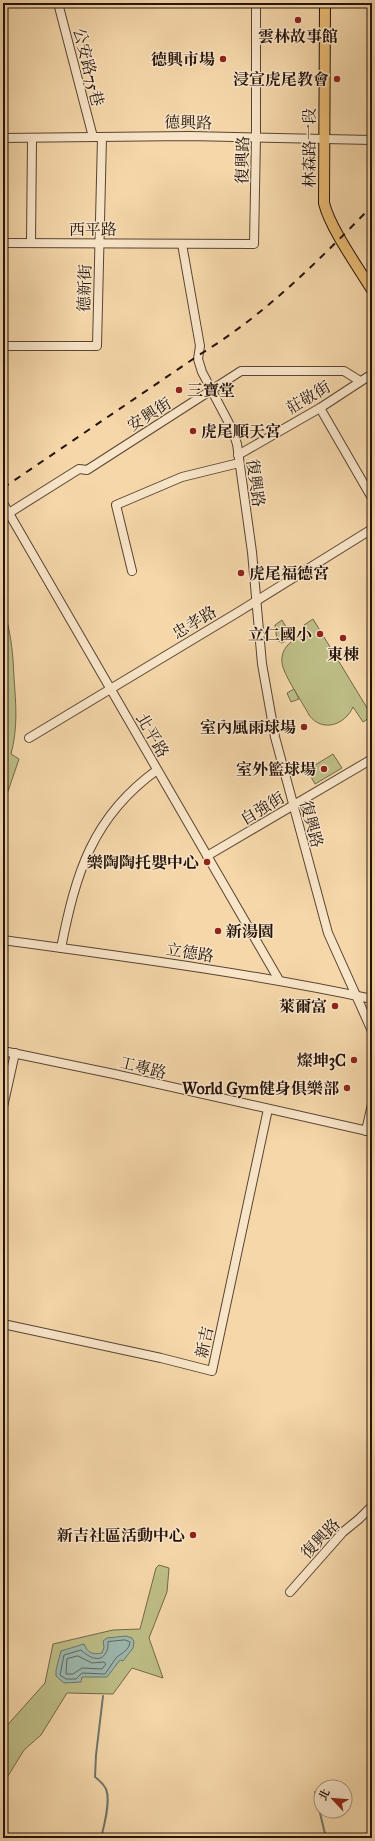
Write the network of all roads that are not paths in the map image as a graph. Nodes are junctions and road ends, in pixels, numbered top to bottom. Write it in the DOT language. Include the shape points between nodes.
graph roads {
  1 [pos="58,3"];
  2 [pos="256,3"];
  3 [pos="325,3"];
  4 [pos="93,137"];
  5 [pos="102,137"];
  6 [pos="256,137"];
  7 [pos="3,138"];
  8 [pos="32,138"];
  9 [pos="324,139"];
  10 [pos="372,140"];
  11 [pos="31,242"];
  12 [pos="3,243"];
  13 [pos="99,243"];
  14 [pos="182,244"];
  15 [pos="372,290"];
  16 [pos="3,346"];
  17 [pos="372,374"];
  18 [pos="360,381"];
  19 [pos="212,391"];
  20 [pos="320,408"];
  21 [pos="238,459"];
  22 [pos="372,498"];
  23 [pos="3,503"];
  24 [pos="9,513"];
  25 [pos="372,529"];
  26 [pos="132,571"];
  27 [pos="256,601"];
  28 [pos="110,689"];
  29 [pos="29,738"];
  30 [pos="372,759"];
  31 [pos="157,770"];
  32 [pos="293,806"];
  33 [pos="207,856"];
  34 [pos="3,940"];
  35 [pos="61,948"];
  36 [pos="279,980"];
  37 [pos="356,995"];
  38 [pos="372,999"];
  39 [pos="372,1031"];
  40 [pos="3,1051"];
  41 [pos="15,1053"];
  42 [pos="372,1104"];
  43 [pos="3,1107"];
  44 [pos="268,1109"];
  45 [pos="369,1132"];
  46 [pos="3,1324"];
  47 [pos="372,1506"];
  48 [pos="290,1592"];
  1 -- 4 [label="street, 公安路75巷"];
  2 -- 6 [label="street, 復興路"];
  3 -- 9 [label="main road, 林森路一段"];
  4 -- 5 [label="street, 德興路"];
  4 -- 8 [label="street, 德興路"];
  5 -- 6 [label="street, 德興路"];
  5 -- 13 [label="street, 德新街"];
  6 -- 9 [label="street, 德興路"];
  6 -- 14 [label="street, 復興路" via="254,244"];
  7 -- 8 [label="street, 德興路"];
  8 -- 11 [label="street"];
  9 -- 10 [label="street, 德興路"];
  9 -- 15 [label="main road, 林森路一段" via="325,210"];
  11 -- 12 [label="street, 西平路"];
  11 -- 13 [label="street, 西平路"];
  13 -- 14 [label="street, 西平路"];
  13 -- 16 [label="street, 德新街" via="97,346"];
  14 -- 19 [label="street, 復興路" via="200,346 198,359"];
  17 -- 18 [label="street, 莊敬街"];
  18 -- 19 [label="street, 安興街" via="344,371 241,370"];
  18 -- 20 [label="street, 莊敬街"];
  19 -- 21 [label="street, 復興路" via="232,429"];
  19 -- 24 [label="street, 安興街" via="87,470 79,469"];
  20 -- 21 [label="street, 莊敬街"];
  20 -- 22 [label="street"];
  21 -- 26 [label="street, 莊敬街" via="182,477 116,505"];
  21 -- 27 [label="street, 復興路" via="252,552"];
  23 -- 24 [label="street, 北平路"];
  24 -- 28 [label="street, 北平路"];
  25 -- 27 [label="street, 忠孝路"];
  27 -- 28 [label="street, 忠孝路"];
  27 -- 32 [label="street, 復興路" via="262,664 275,737"];
  28 -- 29 [label="street, 忠孝路"];
  28 -- 31 [label="street, 北平路"];
  30 -- 32 [label="street, 自強街"];
  31 -- 33 [label="street, 北平路"];
  31 -- 35 [label="street" via="126,794 95,837 80,869"];
  32 -- 33 [label="street, 自強街"];
  32 -- 37 [label="street, 復興路" via="328,933"];
  33 -- 36 [label="street, 北平路"];
  34 -- 35 [label="street, 立德路"];
  35 -- 36 [label="street, 立德路"];
  36 -- 37 [label="street, 立德路"];
  37 -- 38 [label="street, 立德路"];
  37 -- 39 [label="street, 復興路"];
  40 -- 41 [label="street, 工專路"];
  41 -- 43 [label="street"];
  41 -- 44 [label="street, 工專路"];
  42 -- 45 [label="street, 工專路"];
  44 -- 45 [label="street, 工專路"];
  44 -- 46 [label="street, 新吉" via="212,1371"];
  47 -- 48 [label="street, 復興路" via="343,1532"];
}
